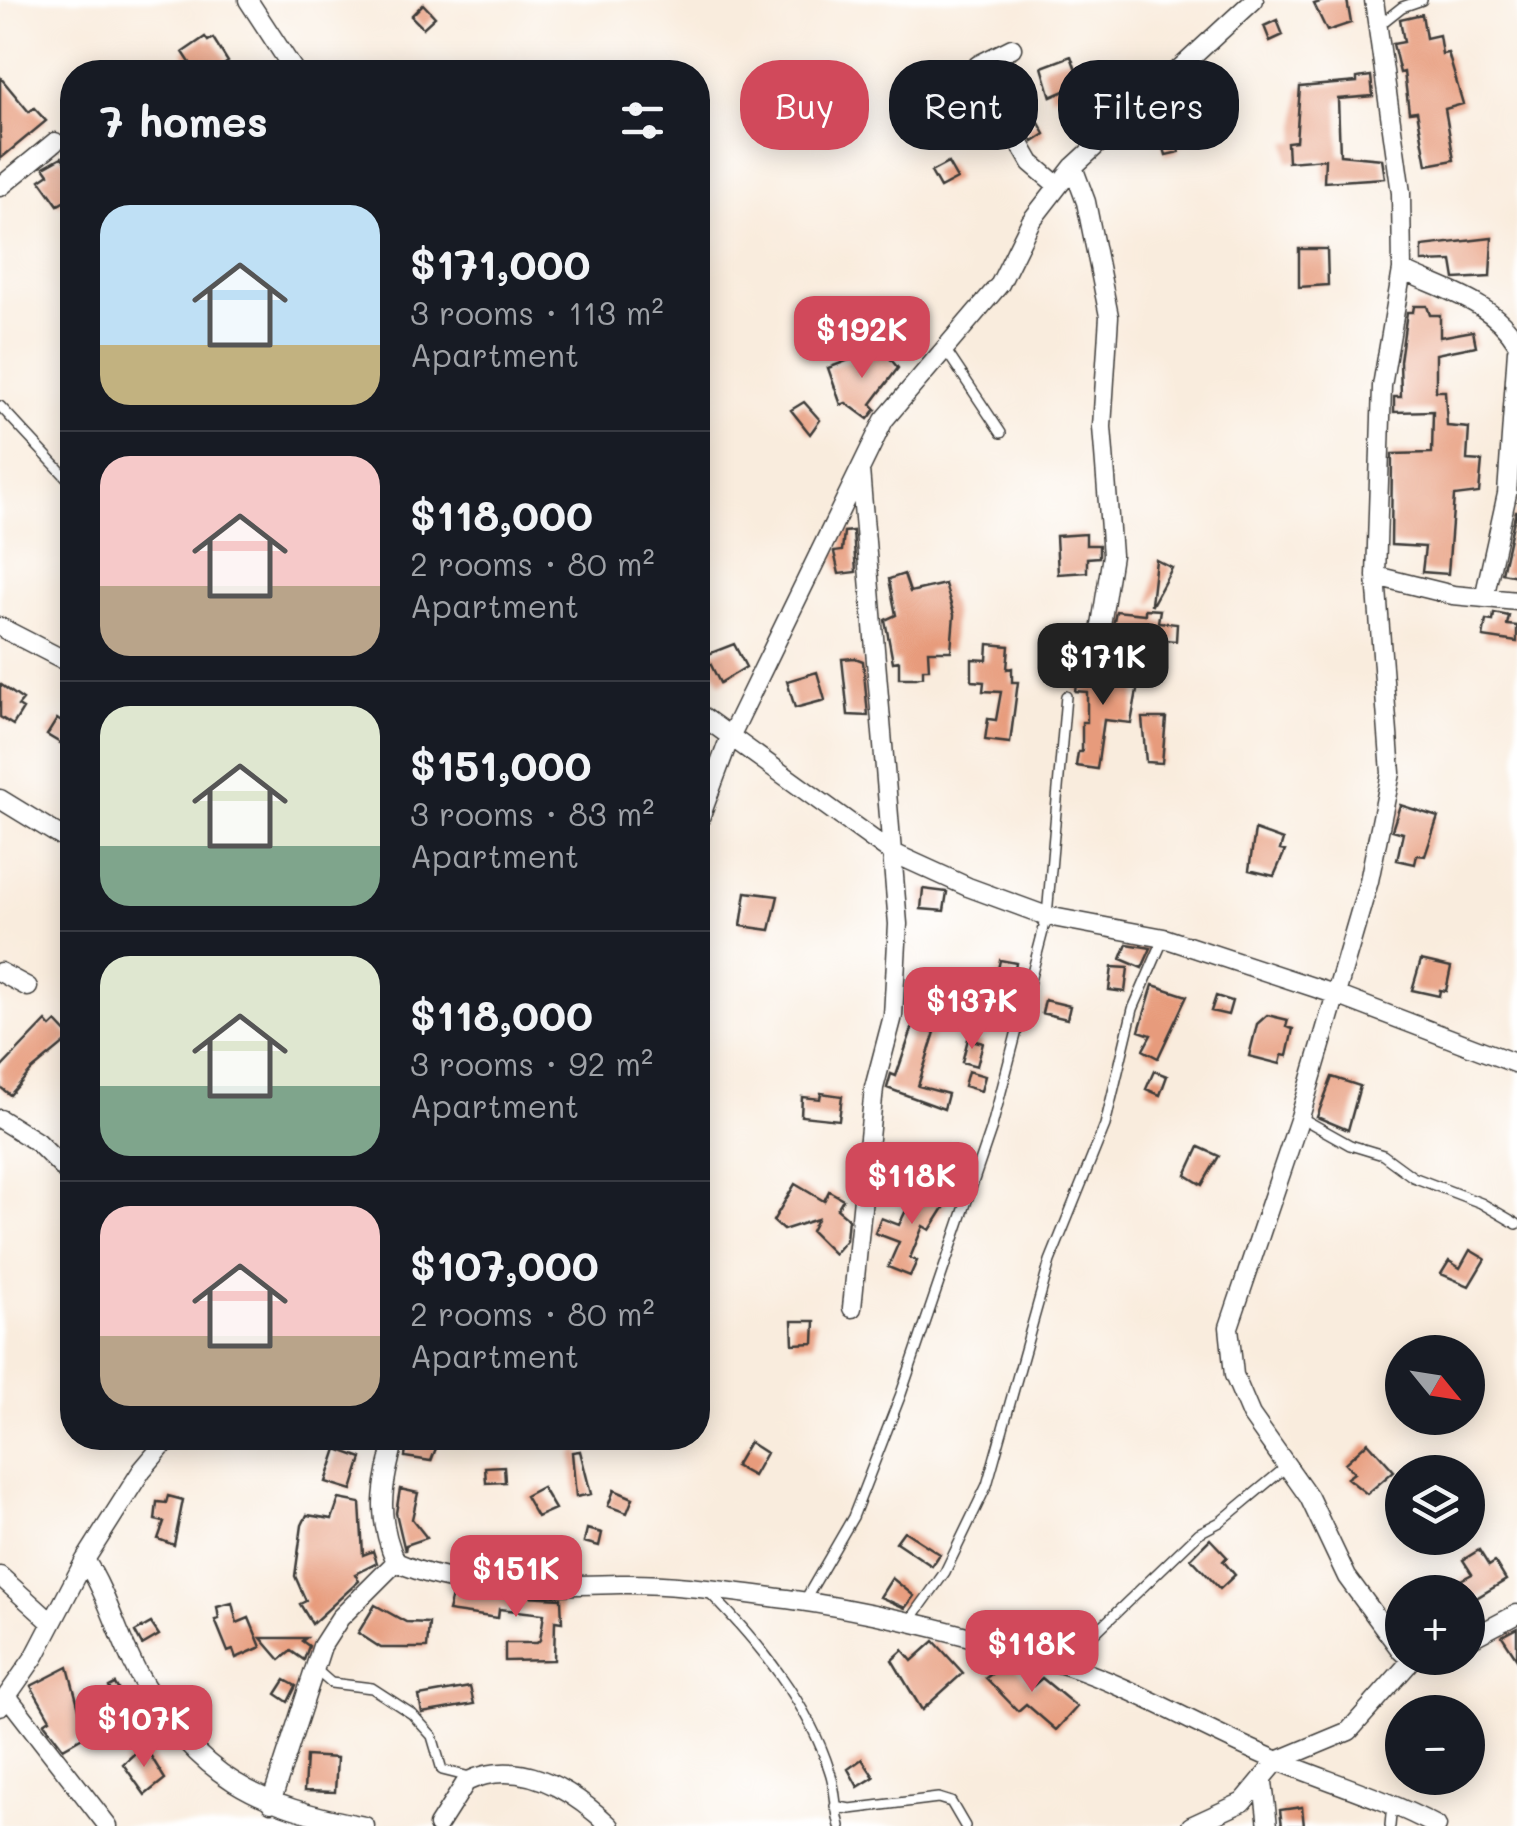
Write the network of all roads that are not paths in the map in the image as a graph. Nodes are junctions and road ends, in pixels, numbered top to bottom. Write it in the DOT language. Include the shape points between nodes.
graph roads {
  1 [pos="248,0"];
  2 [pos="1254,0"];
  3 [pos="1374,0"];
  4 [pos="1422,0"];
  5 [pos="1378,26"];
  6 [pos="1012,48"];
  7 [pos="286,60"];
  8 [pos="55,142"];
  9 [pos="1073,167"];
  10 [pos="1058,186"];
  11 [pos="0,187"];
  12 [pos="1402,270"];
  13 [pos="1517,342"];
  14 [pos="945,349"];
  15 [pos="1517,350"];
  16 [pos="0,406"];
  17 [pos="1002,432"];
  18 [pos="860,469"];
  19 [pos="60,470"];
  20 [pos="1376,576"];
  21 [pos="1484,598"];
  22 [pos="1517,601"];
  23 [pos="0,627"];
  24 [pos="1099,638"];
  25 [pos="60,658"];
  26 [pos="1066,696"];
  27 [pos="710,722"];
  28 [pos="730,737"];
  29 [pos="710,790"];
  30 [pos="0,799"];
  31 [pos="60,836"];
  32 [pos="889,851"];
  33 [pos="1047,916"];
  34 [pos="1164,938"];
  35 [pos="0,972"];
  36 [pos="28,987"];
  37 [pos="1334,994"];
  38 [pos="1517,1064"];
  39 [pos="1300,1117"];
  40 [pos="0,1118"];
  41 [pos="60,1165"];
  42 [pos="1517,1224"];
  43 [pos="852,1308"];
  44 [pos="147,1450"];
  45 [pos="159,1450"];
  46 [pos="392,1450"];
  47 [pos="1286,1467"];
  48 [pos="142,1470"];
  49 [pos="86,1560"];
  50 [pos="396,1562"];
  51 [pos="0,1576"];
  52 [pos="706,1590"];
  53 [pos="804,1602"];
  54 [pos="1517,1614"];
  55 [pos="52,1623"];
  56 [pos="908,1624"];
  57 [pos="1385,1624"];
  58 [pos="1485,1631"];
  59 [pos="313,1667"];
  60 [pos="1070,1667"];
  61 [pos="1396,1675"];
  62 [pos="4,1701"];
  63 [pos="1277,1760"];
  64 [pos="474,1778"];
  65 [pos="1263,1782"];
  66 [pos="1392,1801"];
  67 [pos="271,1803"];
  68 [pos="835,1806"];
  69 [pos="108,1826"];
  70 [pos="365,1826"];
  71 [pos="438,1826"];
  72 [pos="610,1826"];
  73 [pos="840,1826"];
  74 [pos="965,1826"];
  75 [pos="1190,1826"];
  76 [pos="1268,1826"];
  77 [pos="1390,1826"];
  78 [pos="1437,1826"];
  1 -- 7 [label="street"];
  2 -- 9 [label="street"];
  3 -- 5 [label="street"];
  4 -- 5 [label="lane"];
  5 -- 12 [label="street" via="1394,128"];
  6 -- 10 [label="street" via="984,59 978,65 982,77 1031,162"];
  8 -- 11 [label="street"];
  9 -- 10 [label="street"];
  9 -- 24 [label="street" via="1109,316 1102,426 1112,555"];
  10 -- 14 [label="street" via="1031,221 1000,284"];
  12 -- 13 [label="street" via="1483,306"];
  12 -- 20 [label="street" via="1382,386"];
  14 -- 17 [label="lane"];
  14 -- 18 [label="street" via="884,420"];
  15 -- 21 [label="street" via="1507,494"];
  16 -- 19 [label="lane"];
  18 -- 28 [label="street"];
  18 -- 32 [label="street"];
  20 -- 21 [label="street"];
  20 -- 37 [label="street" via="1391,772 1370,880"];
  21 -- 22 [label="street"];
  23 -- 25 [label="street"];
  26 -- 33 [label="lane"];
  27 -- 28 [label="street"];
  28 -- 29 [label="street"];
  28 -- 32 [label="street"];
  30 -- 31 [label="street"];
  32 -- 33 [label="street"];
  32 -- 43 [label="street" via="898,924 893,1016 874,1088"];
  33 -- 34 [label="street"];
  33 -- 53 [label="lane" via="991,1130 901,1394 853,1517"];
  34 -- 37 [label="street"];
  34 -- 56 [label="lane" via="1133,1009 1105,1126 1050,1261 987,1485 945,1572"];
  35 -- 36 [label="street"];
  37 -- 38 [label="street"];
  37 -- 39 [label="street"];
  39 -- 42 [label="lane"];
  39 -- 47 [label="street" via="1228,1326 1234,1376"];
  40 -- 41 [label="street"];
  44 -- 48 [label="street"];
  45 -- 48 [label="street"];
  46 -- 50 [label="street" via="382,1524"];
  47 -- 57 [label="street" via="1309,1497 1347,1577"];
  47 -- 60 [label="lane" via="1199,1533 1094,1634"];
  48 -- 49 [label="street"];
  49 -- 55 [label="street"];
  49 -- 67 [label="street" via="141,1678 174,1724 207,1763"];
  50 -- 52 [label="street" via="468,1586"];
  50 -- 59 [label="street" via="340,1618"];
  51 -- 55 [label="street"];
  52 -- 53 [label="street"];
  52 -- 68 [label="lane" via="755,1640 806,1717 832,1775"];
  53 -- 56 [label="street"];
  54 -- 58 [label="street"];
  55 -- 62 [label="street"];
  56 -- 60 [label="street"];
  59 -- 64 [label="lane" via="331,1683 372,1688 394,1701 432,1736 442,1770"];
  59 -- 67 [label="street"];
  60 -- 63 [label="street"];
  61 -- 63 [label="street" via="1349,1731"];
  62 -- 69 [label="street"];
  63 -- 65 [label="street"];
  63 -- 66 [label="street"];
  64 -- 71 [label="street"];
  64 -- 72 [label="street" via="550,1779"];
  65 -- 75 [label="street" via="1243,1802"];
  65 -- 76 [label="street"];
  66 -- 77 [label="lane"];
  66 -- 78 [label="street"];
  67 -- 70 [label="street"];
  68 -- 73 [label="lane"];
  68 -- 74 [label="lane" via="938,1798 951,1802"];
}
